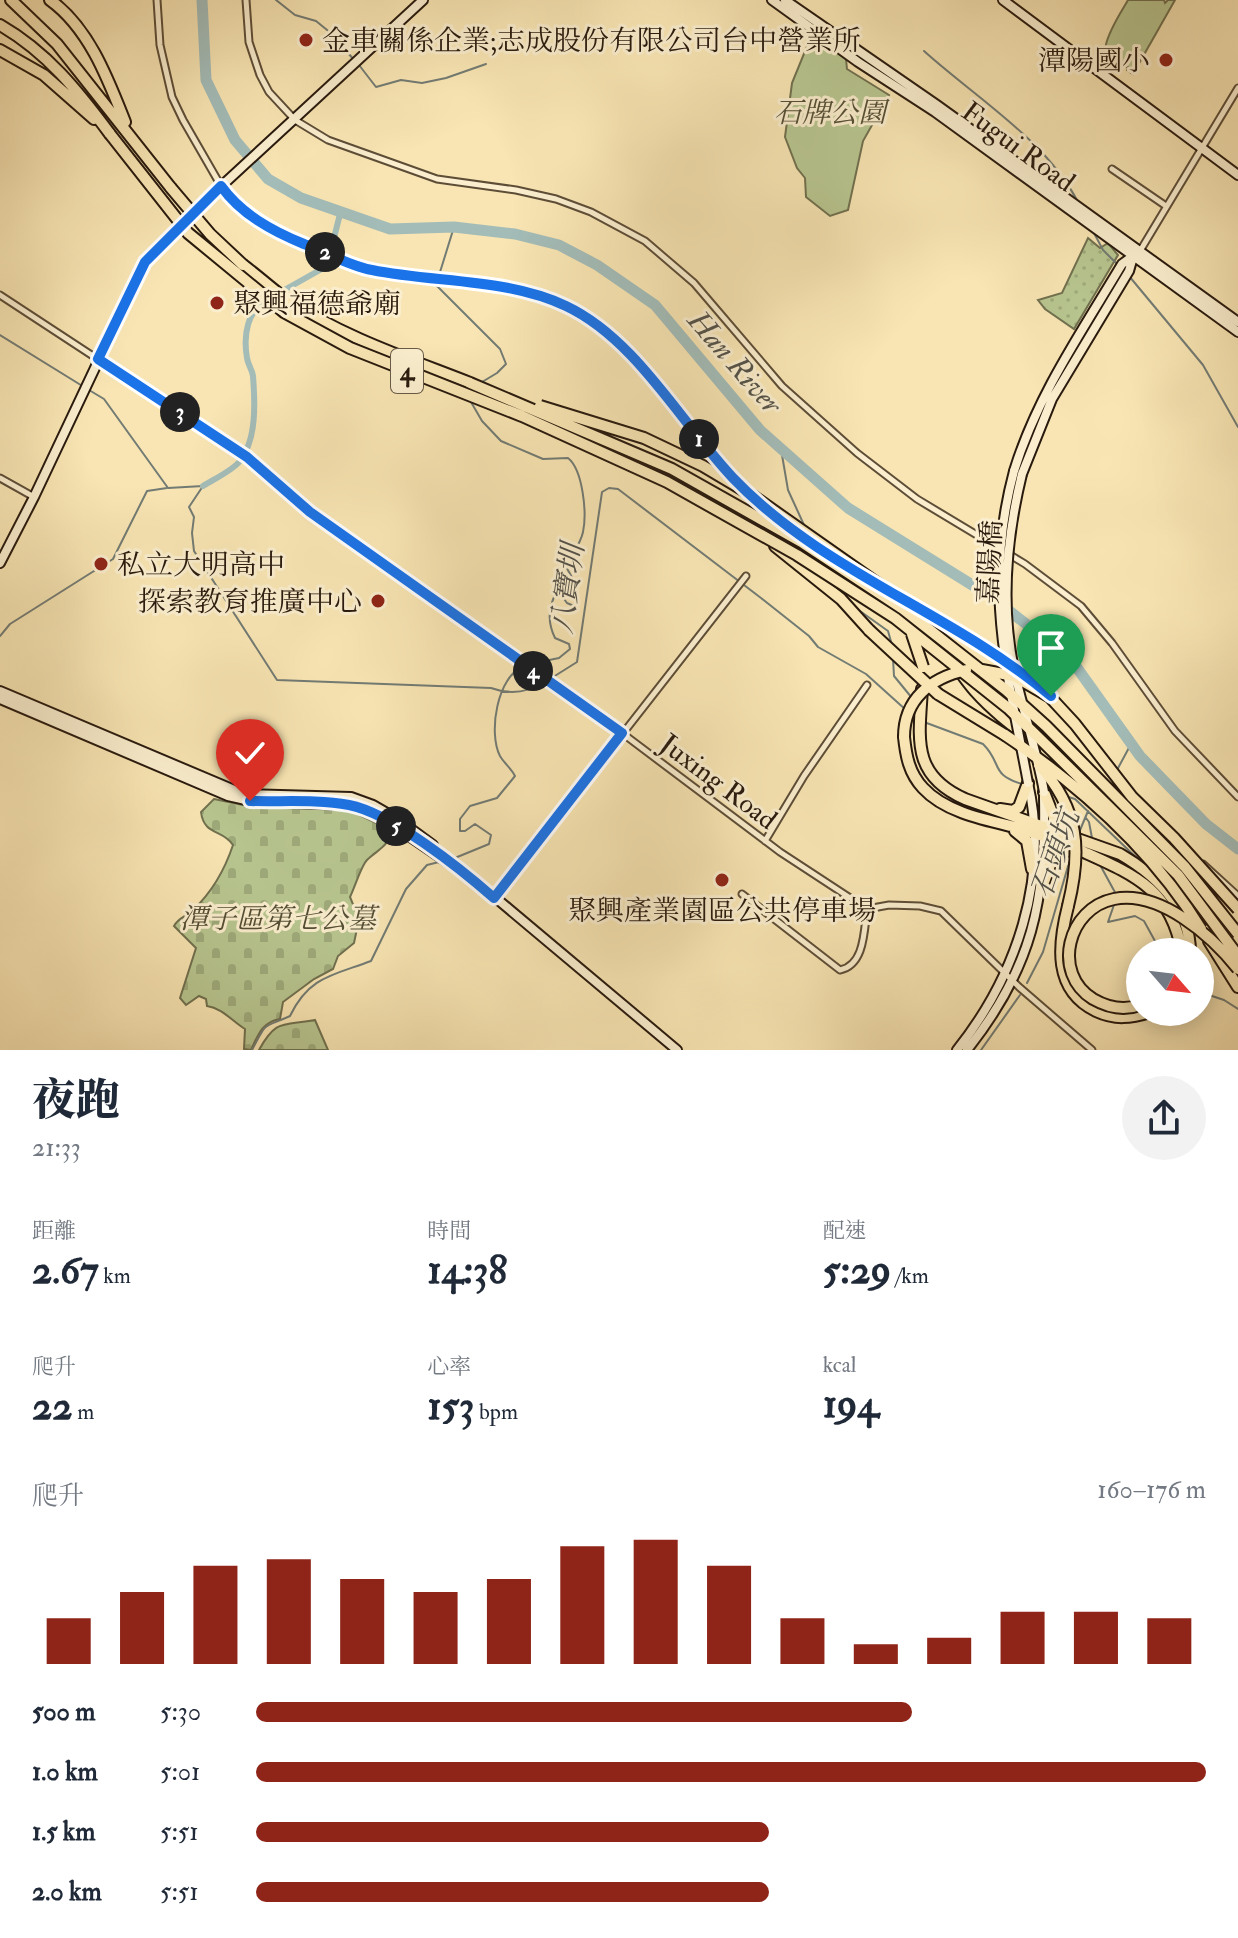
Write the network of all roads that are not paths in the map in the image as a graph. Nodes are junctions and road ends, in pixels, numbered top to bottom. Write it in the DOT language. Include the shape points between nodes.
graph roads {
  1 [pos="11,0"];
  2 [pos="50,0"];
  3 [pos="157,0"];
  4 [pos="246,0"];
  5 [pos="423,0"];
  6 [pos="772,0"];
  7 [pos="785,0"];
  8 [pos="1003,0"];
  9 [pos="0,25"];
  10 [pos="0,50"];
  11 [pos="1238,88"];
  12 [pos="293,121"];
  13 [pos="110,134"];
  14 [pos="132,139"];
  15 [pos="1201,148"];
  16 [pos="1112,169"];
  17 [pos="1238,175"];
  18 [pos="221,186"];
  19 [pos="1166,206"];
  20 [pos="1137,254"];
  21 [pos="0,295"];
  22 [pos="1238,322"];
  23 [pos="1238,332"];
  24 [pos="98,359"];
  25 [pos="470,383"];
  26 [pos="1018,473"];
  27 [pos="0,478"];
  28 [pos="34,497"];
  29 [pos="757,533"];
  30 [pos="0,563"];
  31 [pos="852,567"];
  32 [pos="746,576"];
  33 [pos="867,685"];
  34 [pos="0,691"];
  35 [pos="0,699"];
  36 [pos="622,733"];
  37 [pos="1005,735"];
  38 [pos="1028,783"];
  39 [pos="1044,792"];
  40 [pos="1238,797"];
  41 [pos="994,809"];
  42 [pos="1002,824"];
  43 [pos="1040,832"];
  44 [pos="1075,838"];
  45 [pos="765,841"];
  46 [pos="1088,854"];
  47 [pos="449,860"];
  48 [pos="1032,869"];
  49 [pos="1042,886"];
  50 [pos="742,894"];
  51 [pos="1238,896"];
  52 [pos="494,898"];
  53 [pos="867,909"];
  54 [pos="1238,909"];
  55 [pos="1238,934"];
  56 [pos="1178,938"];
  57 [pos="1188,938"];
  58 [pos="1209,938"];
  59 [pos="1214,943"];
  60 [pos="1238,959"];
  61 [pos="1238,969"];
  62 [pos="1009,977"];
  63 [pos="1238,987"];
  64 [pos="1126,1007"];
  65 [pos="1126,1018"];
  66 [pos="677,1050"];
  67 [pos="957,1050"];
  68 [pos="967,1050"];
  69 [pos="1092,1050"];
  1 -- 14 [label="highway" via="57,44"];
  2 -- 14 [label="highway" via="81,32"];
  3 -- 18 [label="street" via="172,97"];
  4 -- 12 [label="street" via="249,42 260,75"];
  5 -- 12 [label="street"];
  6 -- 20 [label="street, Fugui Road"];
  7 -- 20 [label="street, Fugui Road" via="950,113"];
  8 -- 15 [label="street"];
  9 -- 13 [label="highway" via="35,48 76,88"];
  10 -- 13 [label="highway" via="44,75"];
  11 -- 15 [label="street"];
  12 -- 18 [label="street"];
  12 -- 40 [label="street" via="328,140 437,179 556,199 645,241 694,283 782,386 857,453 917,499 1025,564 1081,606 1175,731"];
  13 -- 29 [label="highway, 4, bridge" via="188,233 284,312 350,348 522,416 667,482"];
  14 -- 25 [label="highway, 4, bridge" via="225,250 288,300 359,338"];
  15 -- 17 [label="street"];
  15 -- 19 [label="street"];
  16 -- 19 [label="street"];
  18 -- 24 [label="street" via="145,262"];
  18 -- 51 [label="street" via="261,223 368,269 543,296 620,341 741,486 822,550 963,633 1048,693 1131,796"];
  19 -- 20 [label="street"];
  20 -- 22 [label="street, Fugui Road"];
  20 -- 23 [label="street, Fugui Road"];
  20 -- 26 [label="street" via="1052,399"];
  21 -- 24 [label="street"];
  24 -- 28 [label="street"];
  24 -- 36 [label="street, Juxing Road" via="247,457 310,512"];
  25 -- 31 [label="highway, bridge" via="681,454 750,494"];
  25 -- 55 [label="highway, 4, bridge" via="672,469 803,543 903,609 1046,726 1185,867"];
  26 -- 38 [label="street, 嘉陽橋, bridge" via="1001,539 999,611"];
  26 -- 39 [label="street, 嘉陽橋, bridge" via="1007,602 1015,673"];
  27 -- 28 [label="street"];
  28 -- 30 [label="street"];
  29 -- 37 [label="highway, bridge" via="841,599 938,694"];
  29 -- 60 [label="highway, 4, bridge" via="895,618 1008,708 1178,875"];
  31 -- 41 [label="highway, bridge" via="911,633 923,667 919,737 933,777 950,791"];
  31 -- 60 [label="highway, bridge" via="921,614 977,693 1119,819 1162,863"];
  32 -- 36 [label="street"];
  33 -- 45 [label="street"];
  34 -- 47 [label="street" via="248,794 341,795 373,805"];
  35 -- 47 [label="street" via="228,796 366,810"];
  36 -- 45 [label="street, Juxing Road"];
  36 -- 52 [label="street"];
  37 -- 63 [label="highway, bridge" via="1090,798 1165,879"];
  37 -- 65 [label="highway, bridge" via="1055,783 1073,824 1076,862 1060,949 1066,982 1079,1000 1106,1015"];
  38 -- 41 [label="highway" via="1019,807"];
  38 -- 43 [label="street, 嘉陽橋"];
  39 -- 43 [label="street, 嘉陽橋"];
  39 -- 44 [label="highway" via="1055,820"];
  41 -- 43 [label="highway"];
  42 -- 43 [label="highway"];
  42 -- 48 [label="highway" via="1025,838"];
  42 -- 54 [label="highway, bridge" via="955,809 925,791 907,759 906,717 926,687 944,676 987,670 1014,676 1050,697 1132,797"];
  43 -- 44 [label="highway"];
  43 -- 46 [label="highway"];
  43 -- 48 [label="street"];
  43 -- 49 [label="street"];
  44 -- 57 [label="highway, bridge" via="1142,867 1177,904"];
  45 -- 53 [label="street, Juxing Road"];
  46 -- 49 [label="highway" via="1057,853"];
  46 -- 56 [label="highway" via="1143,882 1159,898"];
  47 -- 52 [label="street"];
  48 -- 62 [label="street"];
  49 -- 62 [label="street" via="1031,934"];
  50 -- 53 [label="street" via="840,970 856,961"];
  52 -- 66 [label="street"];
  53 -- 62 [label="street" via="889,905 941,911"];
  58 -- 64 [label="highway, bridge" via="1140,899 1112,899 1091,909 1077,923 1069,946 1072,972 1084,992 1100,1003"];
  59 -- 61 [label="highway, bridge"];
  62 -- 67 [label="street"];
  62 -- 68 [label="street" via="988,1022"];
  62 -- 69 [label="street"];
}
